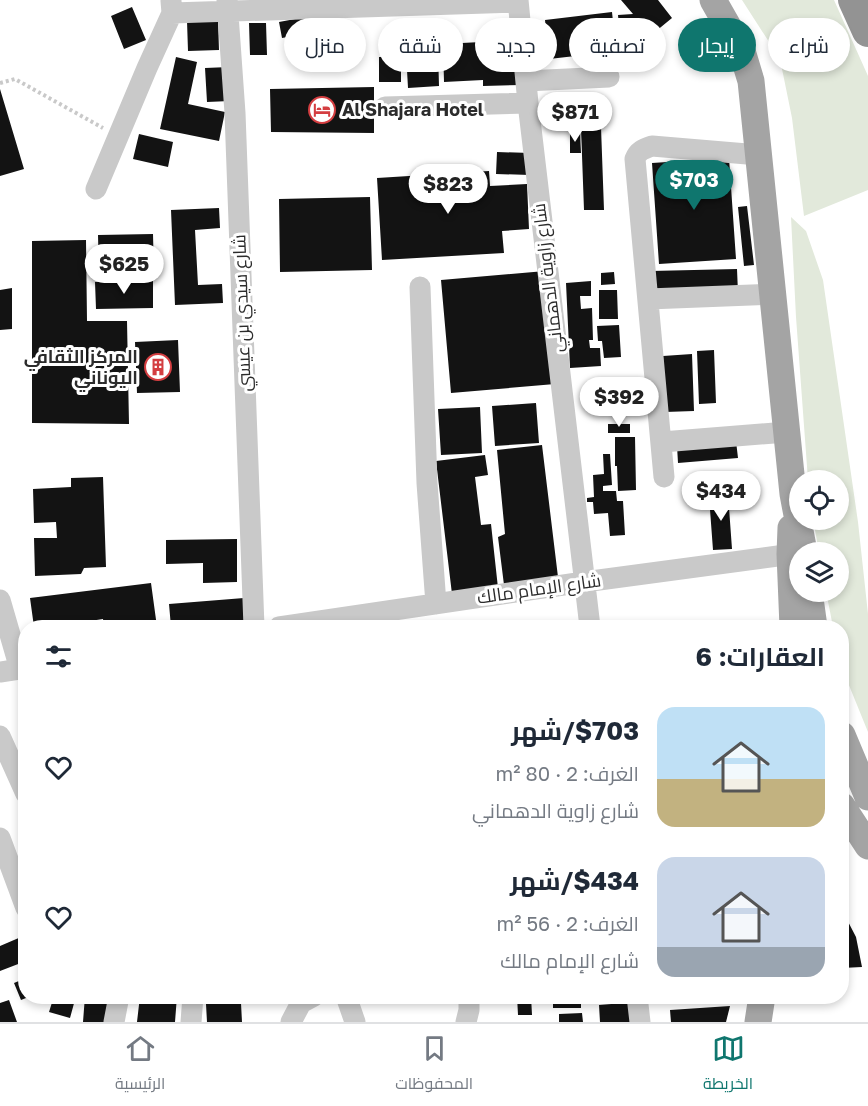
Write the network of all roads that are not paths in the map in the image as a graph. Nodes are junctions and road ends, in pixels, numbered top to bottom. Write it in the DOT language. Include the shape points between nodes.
graph roads {
  1 [pos="713,0"];
  2 [pos="854,0"];
  3 [pos="518,1"];
  4 [pos="227,6"];
  5 [pos="171,7"];
  6 [pos="868,31"];
  7 [pos="609,77"];
  8 [pos="526,81"];
  9 [pos="528,103"];
  10 [pos="385,108"];
  11 [pos="759,155"];
  12 [pos="96,189"];
  13 [pos="420,287"];
  14 [pos="774,294"];
  15 [pos="648,298"];
  16 [pos="787,432"];
  17 [pos="662,442"];
  18 [pos="664,477"];
  19 [pos="798,542"];
  20 [pos="789,554"];
  21 [pos="584,582"];
  22 [pos="0,600"];
  23 [pos="795,602"];
  24 [pos="811,602"];
  25 [pos="436,604"];
  26 [pos="254,620"];
  27 [pos="339,620"];
  28 [pos="589,620"];
  29 [pos="794,620"];
  30 [pos="813,620"];
  31 [pos="15,670"];
  32 [pos="0,736"];
  33 [pos="849,752"];
  34 [pos="18,776"];
  35 [pos="868,797"];
  36 [pos="849,822"];
  37 [pos="0,838"];
  38 [pos="868,846"];
  39 [pos="18,886"];
  40 [pos="117,1004"];
  41 [pos="192,1004"];
  42 [pos="300,1004"];
  43 [pos="349,1004"];
  44 [pos="469,1004"];
  45 [pos="638,1004"];
  46 [pos="761,1004"];
  47 [pos="114,1022"];
  48 [pos="191,1022"];
  49 [pos="291,1022"];
  50 [pos="356,1022"];
  51 [pos="466,1022"];
  52 [pos="640,1022"];
  53 [pos="758,1022"];
  1 -- 11 [label="main road" via="742,51 751,81"];
  2 -- 6 [label="highway"];
  3 -- 4 [label="street"];
  3 -- 8 [label="street, شارع زاوية الدهماني"];
  4 -- 5 [label="street"];
  4 -- 26 [label="street, شارع سيدي بن عيسي" via="235,113"];
  5 -- 12 [label="street"];
  7 -- 8 [label="street"];
  8 -- 9 [label="street, شارع زاوية الدهماني"];
  9 -- 10 [label="street"];
  9 -- 21 [label="street, شارع زاوية الدهماني"];
  11 -- 14 [label="main road"];
  11 -- 15 [label="street" via="652,146 638,153 635,159"];
  13 -- 25 [label="street"];
  14 -- 15 [label="street"];
  14 -- 16 [label="main road"];
  15 -- 17 [label="street"];
  16 -- 17 [label="street"];
  16 -- 19 [label="main road"];
  17 -- 18 [label="street"];
  20 -- 21 [label="street, شارع الإمام مالك"];
  21 -- 25 [label="street, شارع الإمام مالك"];
  21 -- 28 [label="street, شارع زاوية الدهماني"];
  22 -- 31 [label="street"];
  23 -- 29 [label="main road"];
  24 -- 30 [label="main road"];
  25 -- 27 [label="street, شارع الإمام مالك"];
  32 -- 34 [label="street"];
  33 -- 35 [label="main road"];
  36 -- 38 [label="main road"];
  37 -- 39 [label="street"];
  40 -- 47 [label="street"];
  41 -- 48 [label="street"];
  42 -- 49 [label="street"];
  43 -- 50 [label="street"];
  44 -- 51 [label="street"];
  45 -- 52 [label="street"];
  46 -- 53 [label="main road"];
}
